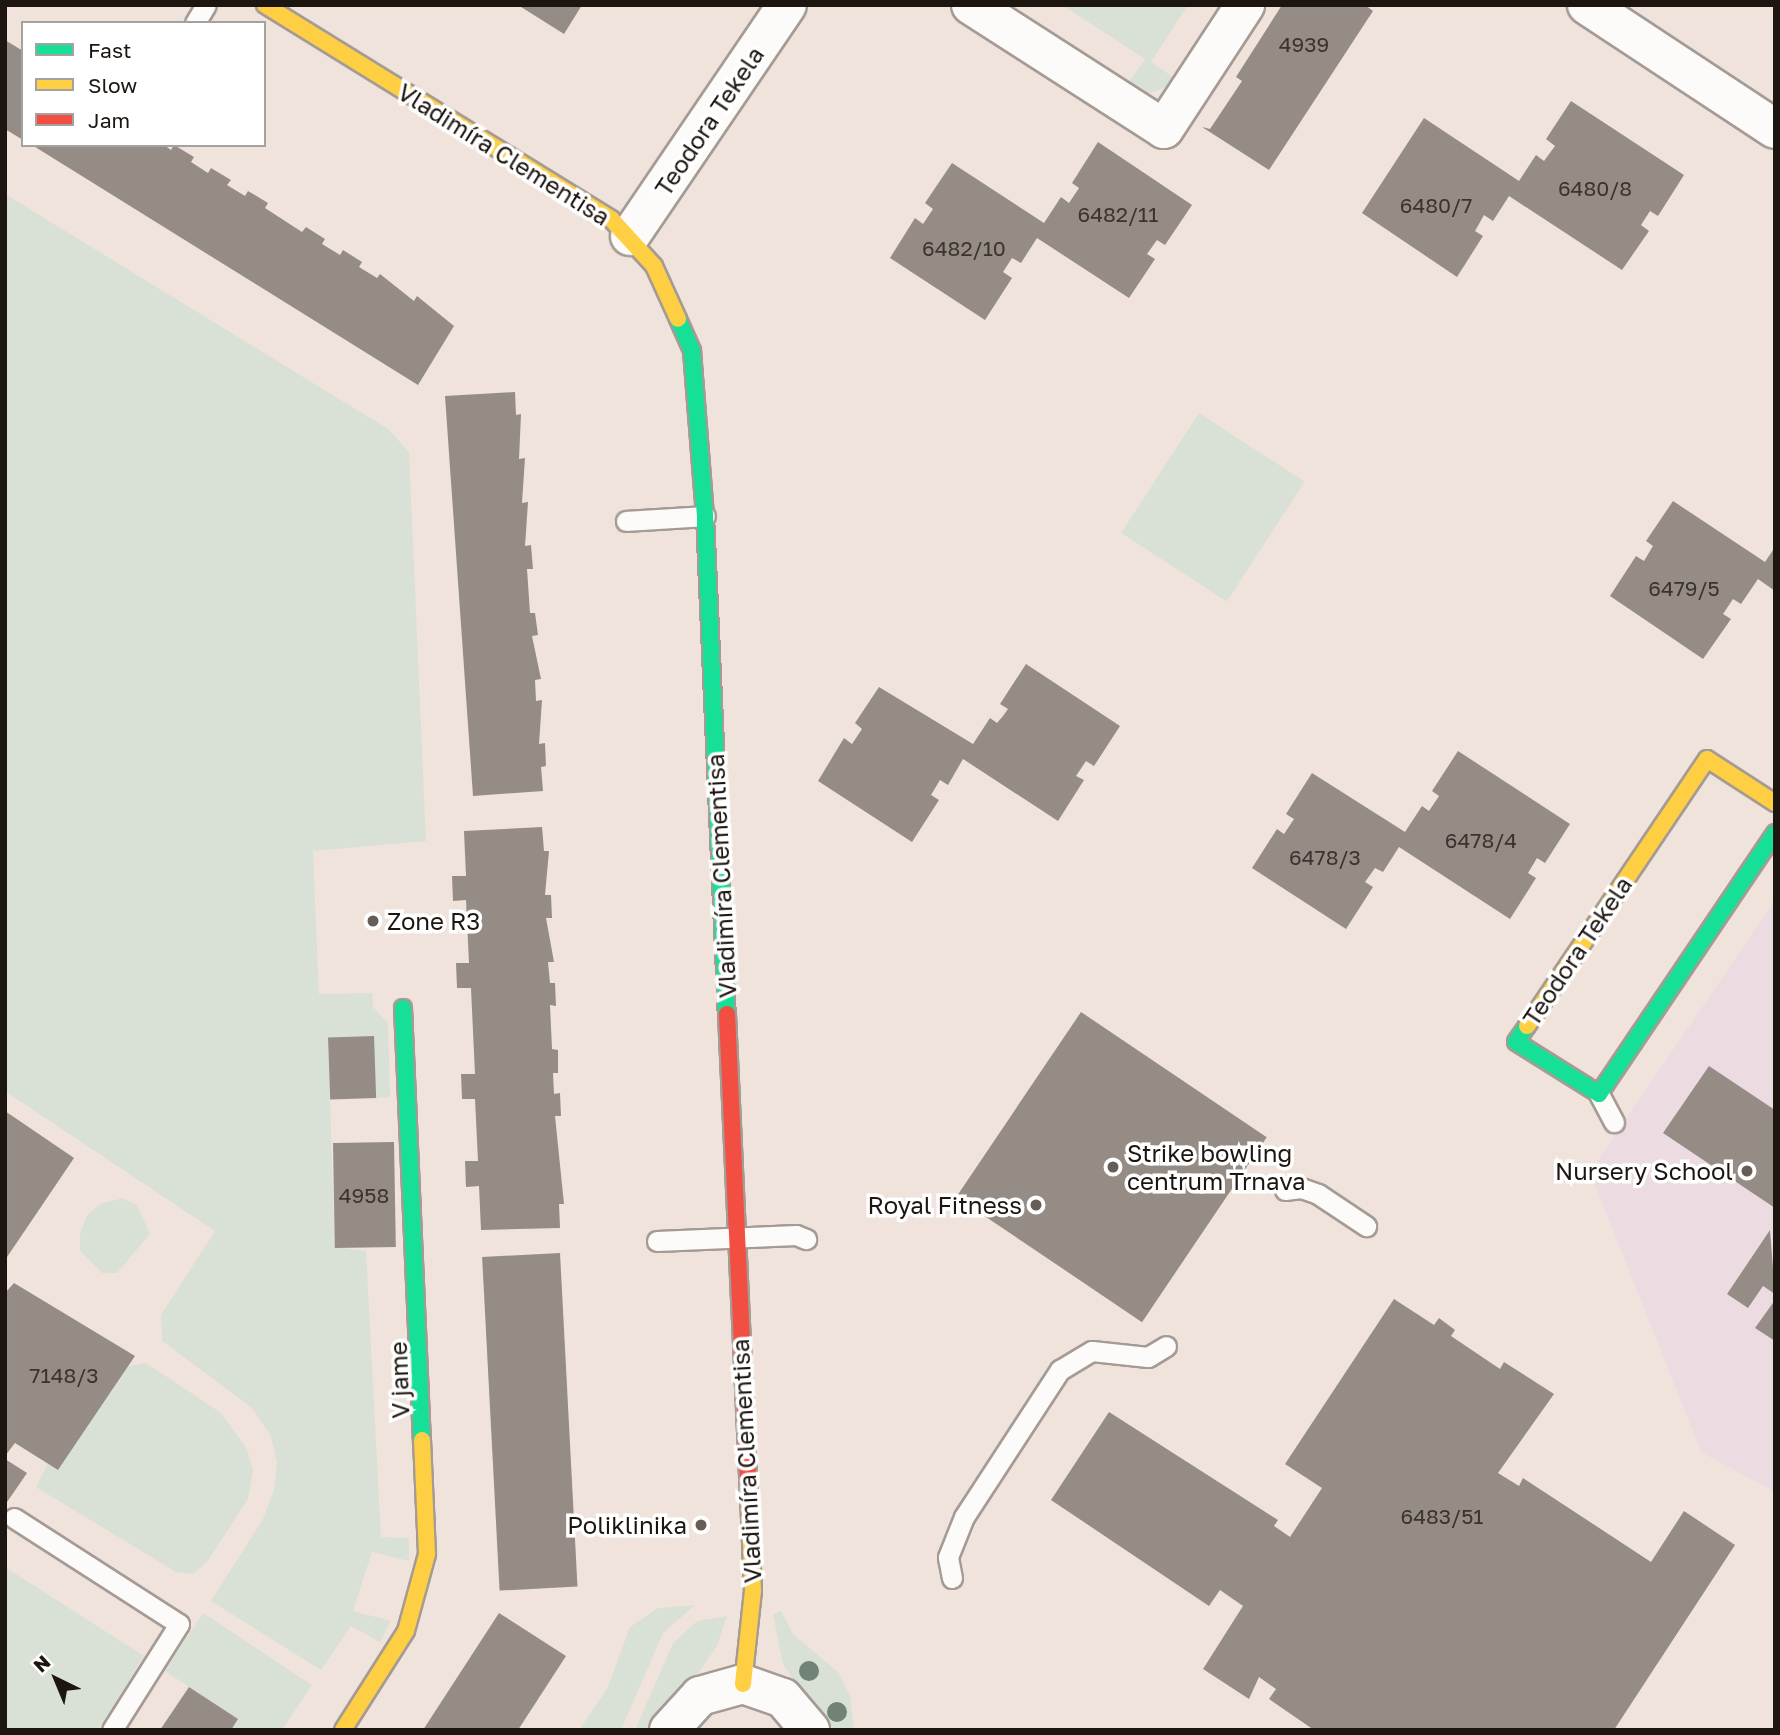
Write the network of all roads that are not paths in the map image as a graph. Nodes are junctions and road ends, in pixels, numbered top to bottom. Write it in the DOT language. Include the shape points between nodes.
graph roads {
  1 [pos="206,5"];
  2 [pos="265,5"];
  3 [pos="787,5"];
  4 [pos="971,5"];
  5 [pos="1245,5"];
  6 [pos="1587,5"];
  7 [pos="196,21"];
  8 [pos="1775,129"];
  9 [pos="630,236"];
  10 [pos="705,516"];
  11 [pos="626,521"];
  12 [pos="1775,803"];
  13 [pos="1775,833"];
  14 [pos="403,1008"];
  15 [pos="1599,1094"];
  16 [pos="1614,1122"];
  17 [pos="1285,1190"];
  18 [pos="1366,1226"];
  19 [pos="737,1236"];
  20 [pos="806,1239"];
  21 [pos="657,1241"];
  22 [pos="1166,1346"];
  23 [pos="14,1518"];
  24 [pos="952,1577"];
  25 [pos="743,1684"];
  26 [pos="112,1730"];
  27 [pos="343,1730"];
  28 [pos="669,1730"];
  29 [pos="810,1730"];
  1 -- 7 [label="lane"];
  2 -- 9 [label="street, Vladimíra Clementisa" via="588,204"];
  3 -- 9 [label="street, Teodora Tekela"];
  4 -- 5 [label="street" via="1164,129"];
  6 -- 8 [label="street"];
  9 -- 10 [label="street, Vladimíra Clementisa" via="669,290 692,351"];
  10 -- 11 [label="lane"];
  10 -- 19 [label="street, Vladimíra Clementisa"];
  12 -- 15 [label="street, Teodora Tekela" via="1707,759 1516,1042"];
  13 -- 15 [label="street"];
  14 -- 27 [label="street, V jame" via="427,1554 406,1631"];
  15 -- 16 [label="lane"];
  17 -- 18 [label="lane" via="1301,1188 1318,1194"];
  19 -- 20 [label="lane"];
  19 -- 21 [label="lane"];
  19 -- 25 [label="street, Vladimíra Clementisa" via="753,1591"];
  22 -- 24 [label="lane" via="1148,1357 1092,1352 1060,1370 964,1517 948,1557"];
  23 -- 26 [label="lane" via="179,1624"];
  25 -- 28 [label="street" via="700,1696"];
  25 -- 29 [label="street" via="783,1698"];
}
